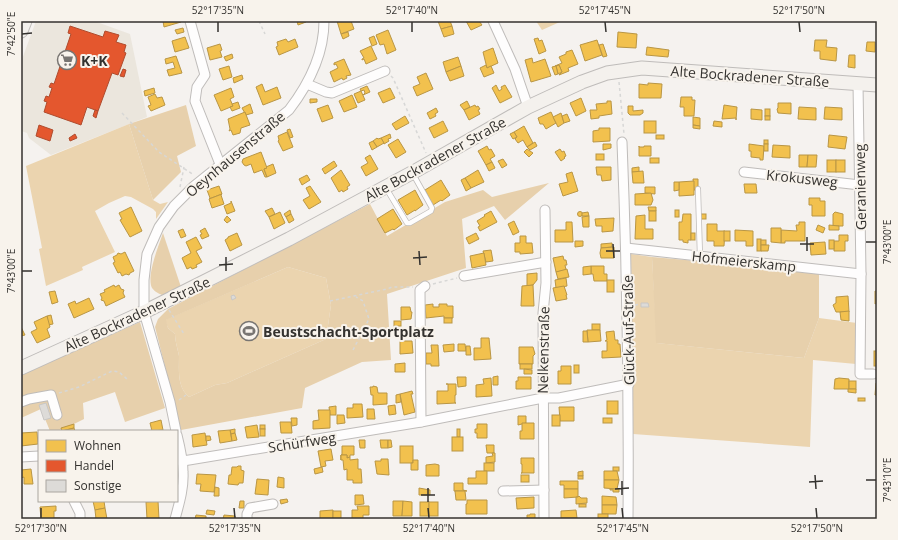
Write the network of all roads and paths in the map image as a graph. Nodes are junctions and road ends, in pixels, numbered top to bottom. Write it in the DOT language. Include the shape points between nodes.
graph roads {
  1 [pos="25,21"];
  2 [pos="190,21"];
  3 [pos="260,21"];
  4 [pos="324,21"];
  5 [pos="493,21"];
  6 [pos="21,31"];
  7 [pos="265,34"];
  8 [pos="618,70"];
  9 [pos="385,71"];
  10 [pos="307,84"];
  11 [pos="858,84"];
  12 [pos="877,85"];
  13 [pos="528,107"];
  14 [pos="122,113"];
  15 [pos="622,142"];
  16 [pos="430,163"];
  17 [pos="220,164"];
  18 [pos="184,167"];
  19 [pos="412,172"];
  20 [pos="744,172"];
  21 [pos="201,180"];
  22 [pos="860,185"];
  23 [pos="385,187"];
  24 [pos="698,190"];
  25 [pos="178,203"];
  26 [pos="545,210"];
  27 [pos="626,248"];
  28 [pos="700,257"];
  29 [pos="546,262"];
  30 [pos="861,274"];
  31 [pos="464,276"];
  32 [pos="422,288"];
  33 [pos="354,296"];
  34 [pos="330,301"];
  35 [pos="163,302"];
  36 [pos="144,312"];
  37 [pos="184,334"];
  38 [pos="353,350"];
  39 [pos="21,368"];
  40 [pos="873,374"];
  41 [pos="127,379"];
  42 [pos="629,384"];
  43 [pos="51,395"];
  44 [pos="186,395"];
  45 [pos="543,398"];
  46 [pos="177,401"];
  47 [pos="21,402"];
  48 [pos="57,415"];
  49 [pos="421,422"];
  50 [pos="176,430"];
  51 [pos="178,439"];
  52 [pos="38,456"];
  53 [pos="21,457"];
  54 [pos="183,461"];
  55 [pos="544,490"];
  56 [pos="503,491"];
  57 [pos="74,502"];
  58 [pos="273,504"];
  59 [pos="80,519"];
  60 [pos="175,519"];
  61 [pos="247,519"];
  62 [pos="544,519"];
  63 [pos="628,519"];
  1 -- 6 [label="street"];
  2 -- 17 [label="street" via="205,75 197,87 196,101"];
  3 -- 7 [label="path"];
  4 -- 10 [label="street, Oeynhausenstraße" via="324,35"];
  5 -- 13 [label="street" via="515,69"];
  8 -- 11 [label="street, Alte Bockradener Straße" via="642,68"];
  8 -- 13 [label="street, Alte Bockradener Straße" via="582,82"];
  8 -- 15 [label="path" via="624,136"];
  9 -- 10 [label="street" via="332,93"];
  9 -- 16 [label="path" via="393,78"];
  10 -- 17 [label="street, Oeynhausenstraße" via="289,110"];
  11 -- 12 [label="street, Alte Bockradener Straße"];
  11 -- 22 [label="street, Geranienweg"];
  13 -- 16 [label="street, Alte Bockradener Straße"];
  14 -- 18 [label="path" via="159,152"];
  15 -- 27 [label="street, Glück-Auf-Straße"];
  16 -- 19 [label="street, Alte Bockradener Straße"];
  17 -- 21 [label="street, Oeynhausenstraße"];
  18 -- 21 [label="path"];
  18 -- 25 [label="path"];
  19 -- 23 [label="street, Alte Bockradener Straße"];
  19 -- 23 [label="lane" via="432,208 410,223 407,223"];
  20 -- 22 [label="street, Krokusweg"];
  21 -- 25 [label="street, Oeynhausenstraße"];
  22 -- 30 [label="street, Geranienweg"];
  23 -- 35 [label="street, Alte Bockradener Straße" via="289,239"];
  24 -- 28 [label="lane"];
  25 -- 36 [label="street, Oeynhausenstraße" via="159,227 147,254"];
  26 -- 29 [label="street, Nelkenstraße"];
  27 -- 28 [label="street, Hofmeierskamp"];
  27 -- 42 [label="street, Glück-Auf-Straße"];
  28 -- 30 [label="street, Hofmeierskamp"];
  29 -- 31 [label="street"];
  29 -- 45 [label="street, Nelkenstraße"];
  30 -- 40 [label="street, Geranienweg" via="860,374"];
  31 -- 32 [label="path"];
  32 -- 33 [label="path" via="392,287"];
  32 -- 49 [label="street"];
  33 -- 34 [label="path"];
  33 -- 38 [label="path" via="363,301 369,320"];
  35 -- 36 [label="street, Alte Bockradener Straße"];
  35 -- 37 [label="path"];
  36 -- 39 [label="street, Alte Bockradener Straße"];
  36 -- 50 [label="street, Oeynhausenstraße"];
  41 -- 43 [label="path" via="119,372 112,371 79,387"];
  42 -- 45 [label="street, Schürfweg" via="559,398"];
  42 -- 63 [label="street, Glück-Auf-Straße"];
  43 -- 47 [label="street"];
  43 -- 48 [label="street"];
  44 -- 46 [label="path"];
  45 -- 49 [label="street, Schürfweg"];
  45 -- 55 [label="street, Nelkenstraße"];
  49 -- 54 [label="street, Schürfweg"];
  51 -- 54 [label="street"];
  52 -- 53 [label="street"];
  54 -- 60 [label="street" via="182,490"];
  55 -- 56 [label="street"];
  55 -- 62 [label="street, Nelkenstraße"];
  57 -- 59 [label="street"];
  58 -- 61 [label="street" via="250,508"];
}
